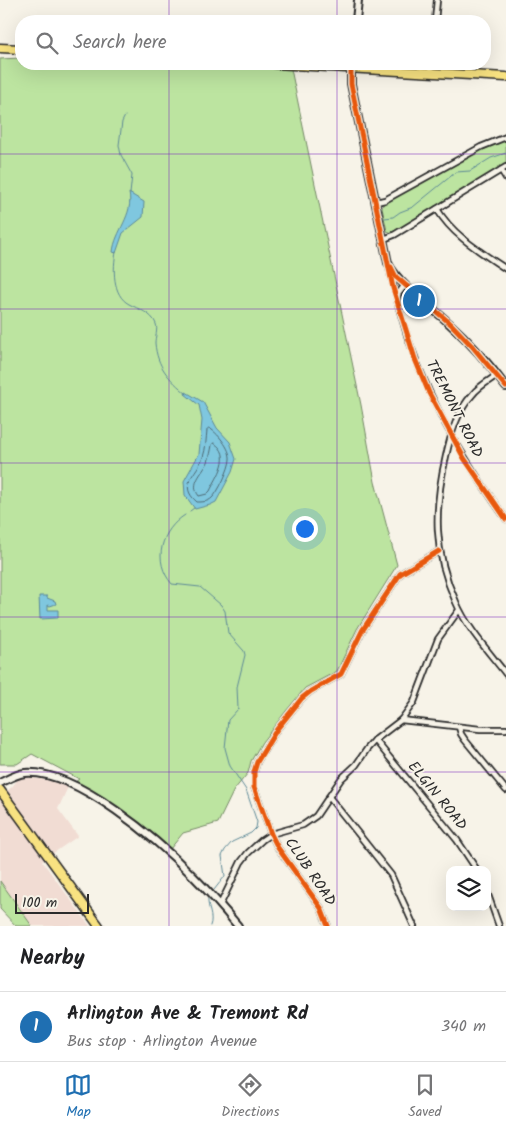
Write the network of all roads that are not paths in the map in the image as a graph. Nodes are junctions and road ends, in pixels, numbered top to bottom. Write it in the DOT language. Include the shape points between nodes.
graph roads {
  1 [pos="358,0"];
  2 [pos="437,0"];
  3 [pos="357,15"];
  4 [pos="436,15"];
  5 [pos="0,48"];
  6 [pos="15,49"];
  7 [pos="351,70"];
  8 [pos="396,70"];
  9 [pos="430,70"];
  10 [pos="506,71"];
  11 [pos="430,73"];
  12 [pos="506,77"];
  13 [pos="506,137"];
  14 [pos="506,166"];
  15 [pos="501,170"];
  16 [pos="506,178"];
  17 [pos="376,202"];
  18 [pos="437,209"];
  19 [pos="384,239"];
  20 [pos="388,263"];
  21 [pos="506,269"];
  22 [pos="405,285"];
  23 [pos="397,301"];
  24 [pos="497,375"];
  25 [pos="506,387"];
  26 [pos="451,435"];
  27 [pos="506,519"];
  28 [pos="439,551"];
  29 [pos="459,610"];
  30 [pos="506,674"];
  31 [pos="401,720"];
  32 [pos="459,727"];
  33 [pos="506,729"];
  34 [pos="375,740"];
  35 [pos="0,783"];
  36 [pos="0,790"];
  37 [pos="506,790"];
  38 [pos="330,797"];
  39 [pos="271,834"];
  40 [pos="473,866"];
  41 [pos="491,903"];
  42 [pos="220,905"];
  43 [pos="99,926"];
  44 [pos="238,926"];
  45 [pos="328,926"];
  46 [pos="414,926"];
  47 [pos="499,926"];
  1 -- 3 [label="street"];
  2 -- 4 [label="street"];
  5 -- 6 [label="main road"];
  7 -- 17 [label="street, TREMONT ROAD" via="351,84"];
  8 -- 11 [label="main road"];
  9 -- 11 [label="street"];
  10 -- 12 [label="street"];
  11 -- 12 [label="main road"];
  13 -- 17 [label="street"];
  14 -- 15 [label="street"];
  15 -- 16 [label="street"];
  15 -- 18 [label="street"];
  17 -- 19 [label="street, TREMONT ROAD"];
  18 -- 19 [label="street"];
  18 -- 21 [label="street" via="452,230"];
  19 -- 20 [label="street, TREMONT ROAD"];
  20 -- 22 [label="street"];
  20 -- 23 [label="street, TREMONT ROAD"];
  22 -- 23 [label="street"];
  22 -- 24 [label="street" via="451,324"];
  23 -- 26 [label="street, TREMONT ROAD" via="415,359"];
  24 -- 25 [label="street"];
  24 -- 26 [label="street" via="473,393 459,414"];
  26 -- 27 [label="street, TREMONT ROAD"];
  26 -- 28 [label="street" via="437,503"];
  28 -- 29 [label="street"];
  28 -- 39 [label="street, CLUB ROAD" via="400,574 362,631 341,674 306,694 263,752 254,772 254,787"];
  29 -- 30 [label="street"];
  29 -- 31 [label="street" via="438,638 414,702"];
  31 -- 32 [label="street"];
  31 -- 34 [label="street"];
  32 -- 33 [label="street"];
  32 -- 37 [label="street" via="465,740"];
  34 -- 38 [label="street" via="341,779"];
  34 -- 40 [label="street, ELGIN ROAD" via="457,840"];
  35 -- 42 [label="street" via="20,774 32,773 49,776 82,790 157,843"];
  36 -- 43 [label="main road"];
  38 -- 39 [label="street" via="309,822"];
  38 -- 46 [label="street" via="391,875"];
  39 -- 42 [label="street" via="241,862"];
  39 -- 45 [label="street, CLUB ROAD" via="322,908"];
  41 -- 47 [label="street"];
  42 -- 44 [label="street"];
}
